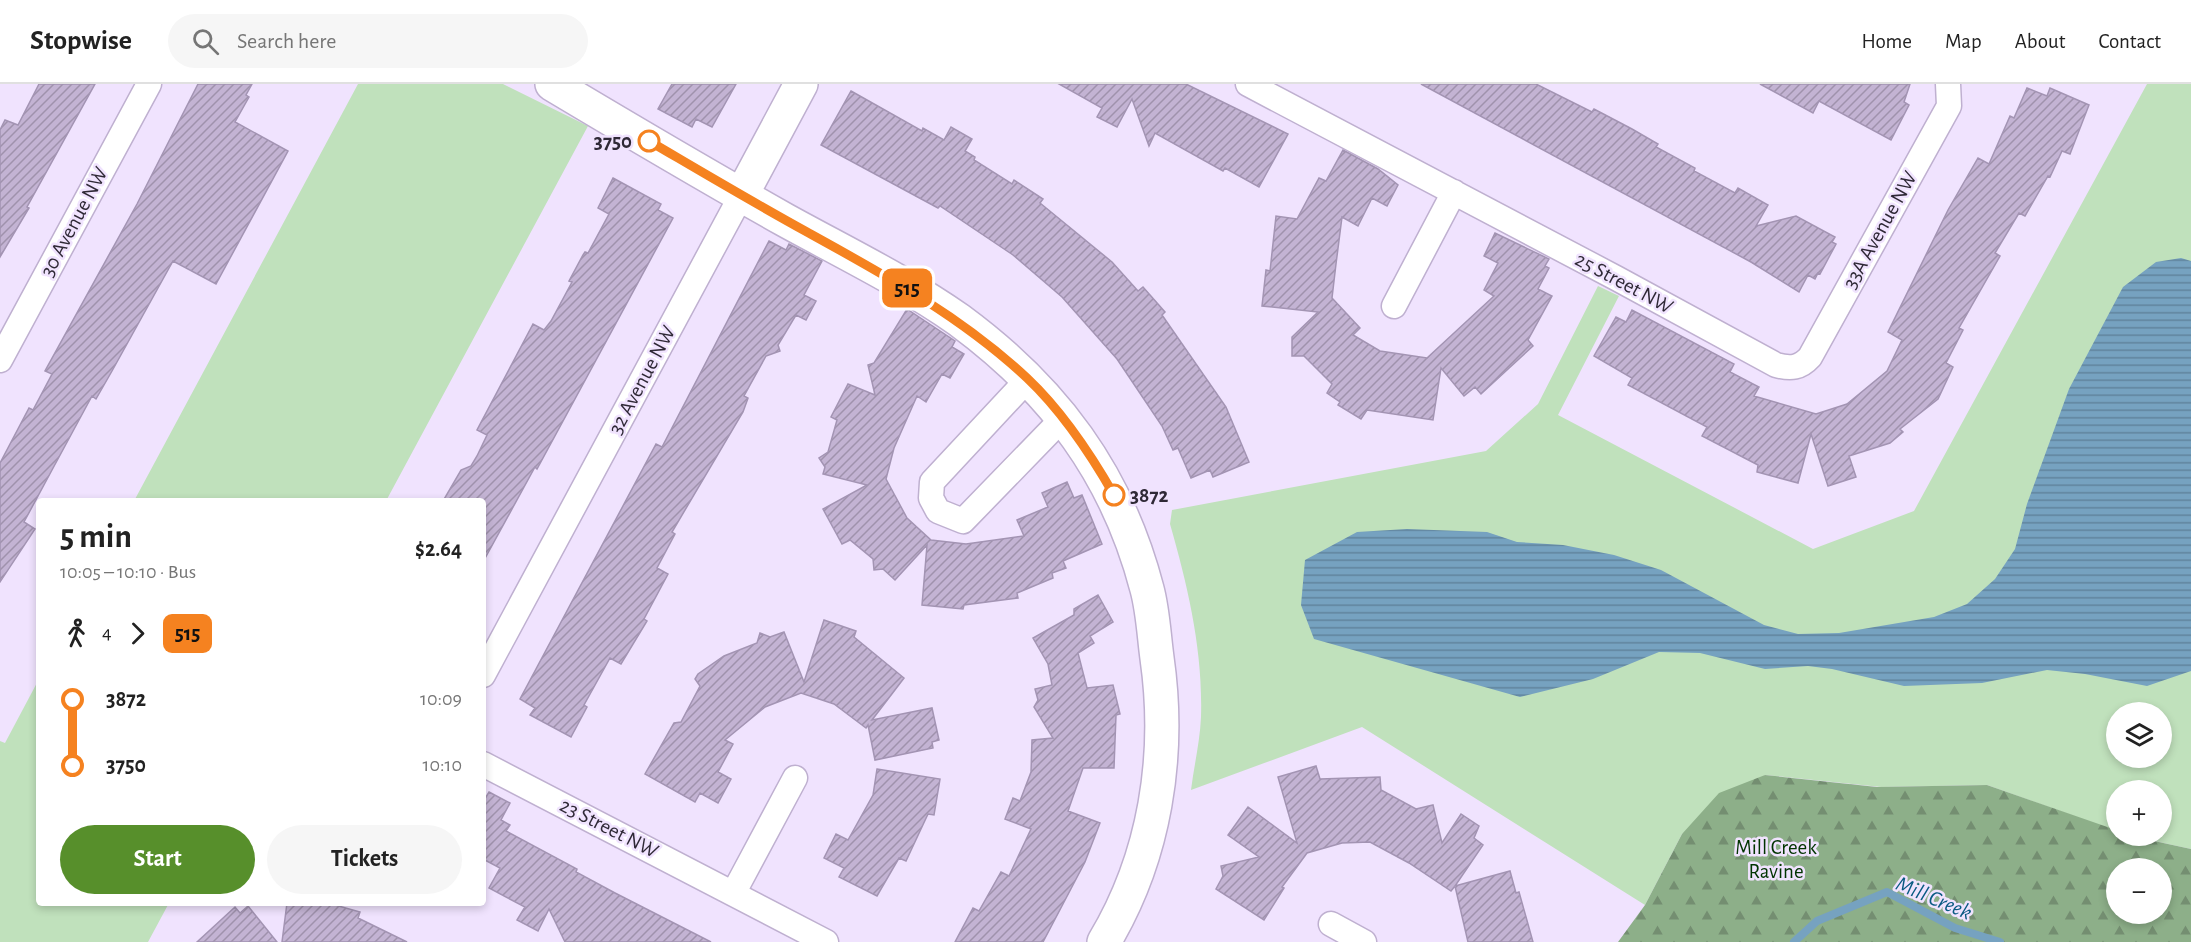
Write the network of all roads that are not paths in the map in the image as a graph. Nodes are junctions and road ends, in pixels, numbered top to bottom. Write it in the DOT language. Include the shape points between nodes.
graph roads {
  1 [pos="149,84"];
  2 [pos="552,84"];
  3 [pos="801,84"];
  4 [pos="1248,84"];
  5 [pos="1948,84"];
  6 [pos="1454,192"];
  7 [pos="741,196"];
  8 [pos="1394,306"];
  9 [pos="0,360"];
  10 [pos="1796,367"];
  11 [pos="1028,379"];
  12 [pos="1063,418"];
  13 [pos="486,669"];
  14 [pos="486,766"];
  15 [pos="795,778"];
  16 [pos="734,892"];
  17 [pos="1331,924"];
  18 [pos="826,942"];
  19 [pos="1104,942"];
  20 [pos="1364,942"];
  1 -- 9 [label="street, 30 Avenue NW"];
  2 -- 7 [label="street"];
  3 -- 7 [label="street, 32 Avenue NW"];
  4 -- 6 [label="street, 25 Street NW"];
  5 -- 10 [label="street, 33A Avenue NW" via="1949,106 1810,357"];
  6 -- 8 [label="street"];
  6 -- 10 [label="street, 25 Street NW" via="1776,365"];
  7 -- 11 [label="street" via="958,320"];
  7 -- 13 [label="street, 32 Avenue NW"];
  11 -- 12 [label="street"];
  11 -- 12 [label="street" via="932,483 931,498 938,511 963,521"];
  12 -- 19 [label="street" via="1095,461 1129,528 1148,592 1160,675 1163,746 1153,822 1126,898"];
  14 -- 16 [label="street, 23 Street NW"];
  15 -- 16 [label="street"];
  16 -- 18 [label="street, 23 Street NW"];
  17 -- 20 [label="street"];
}
